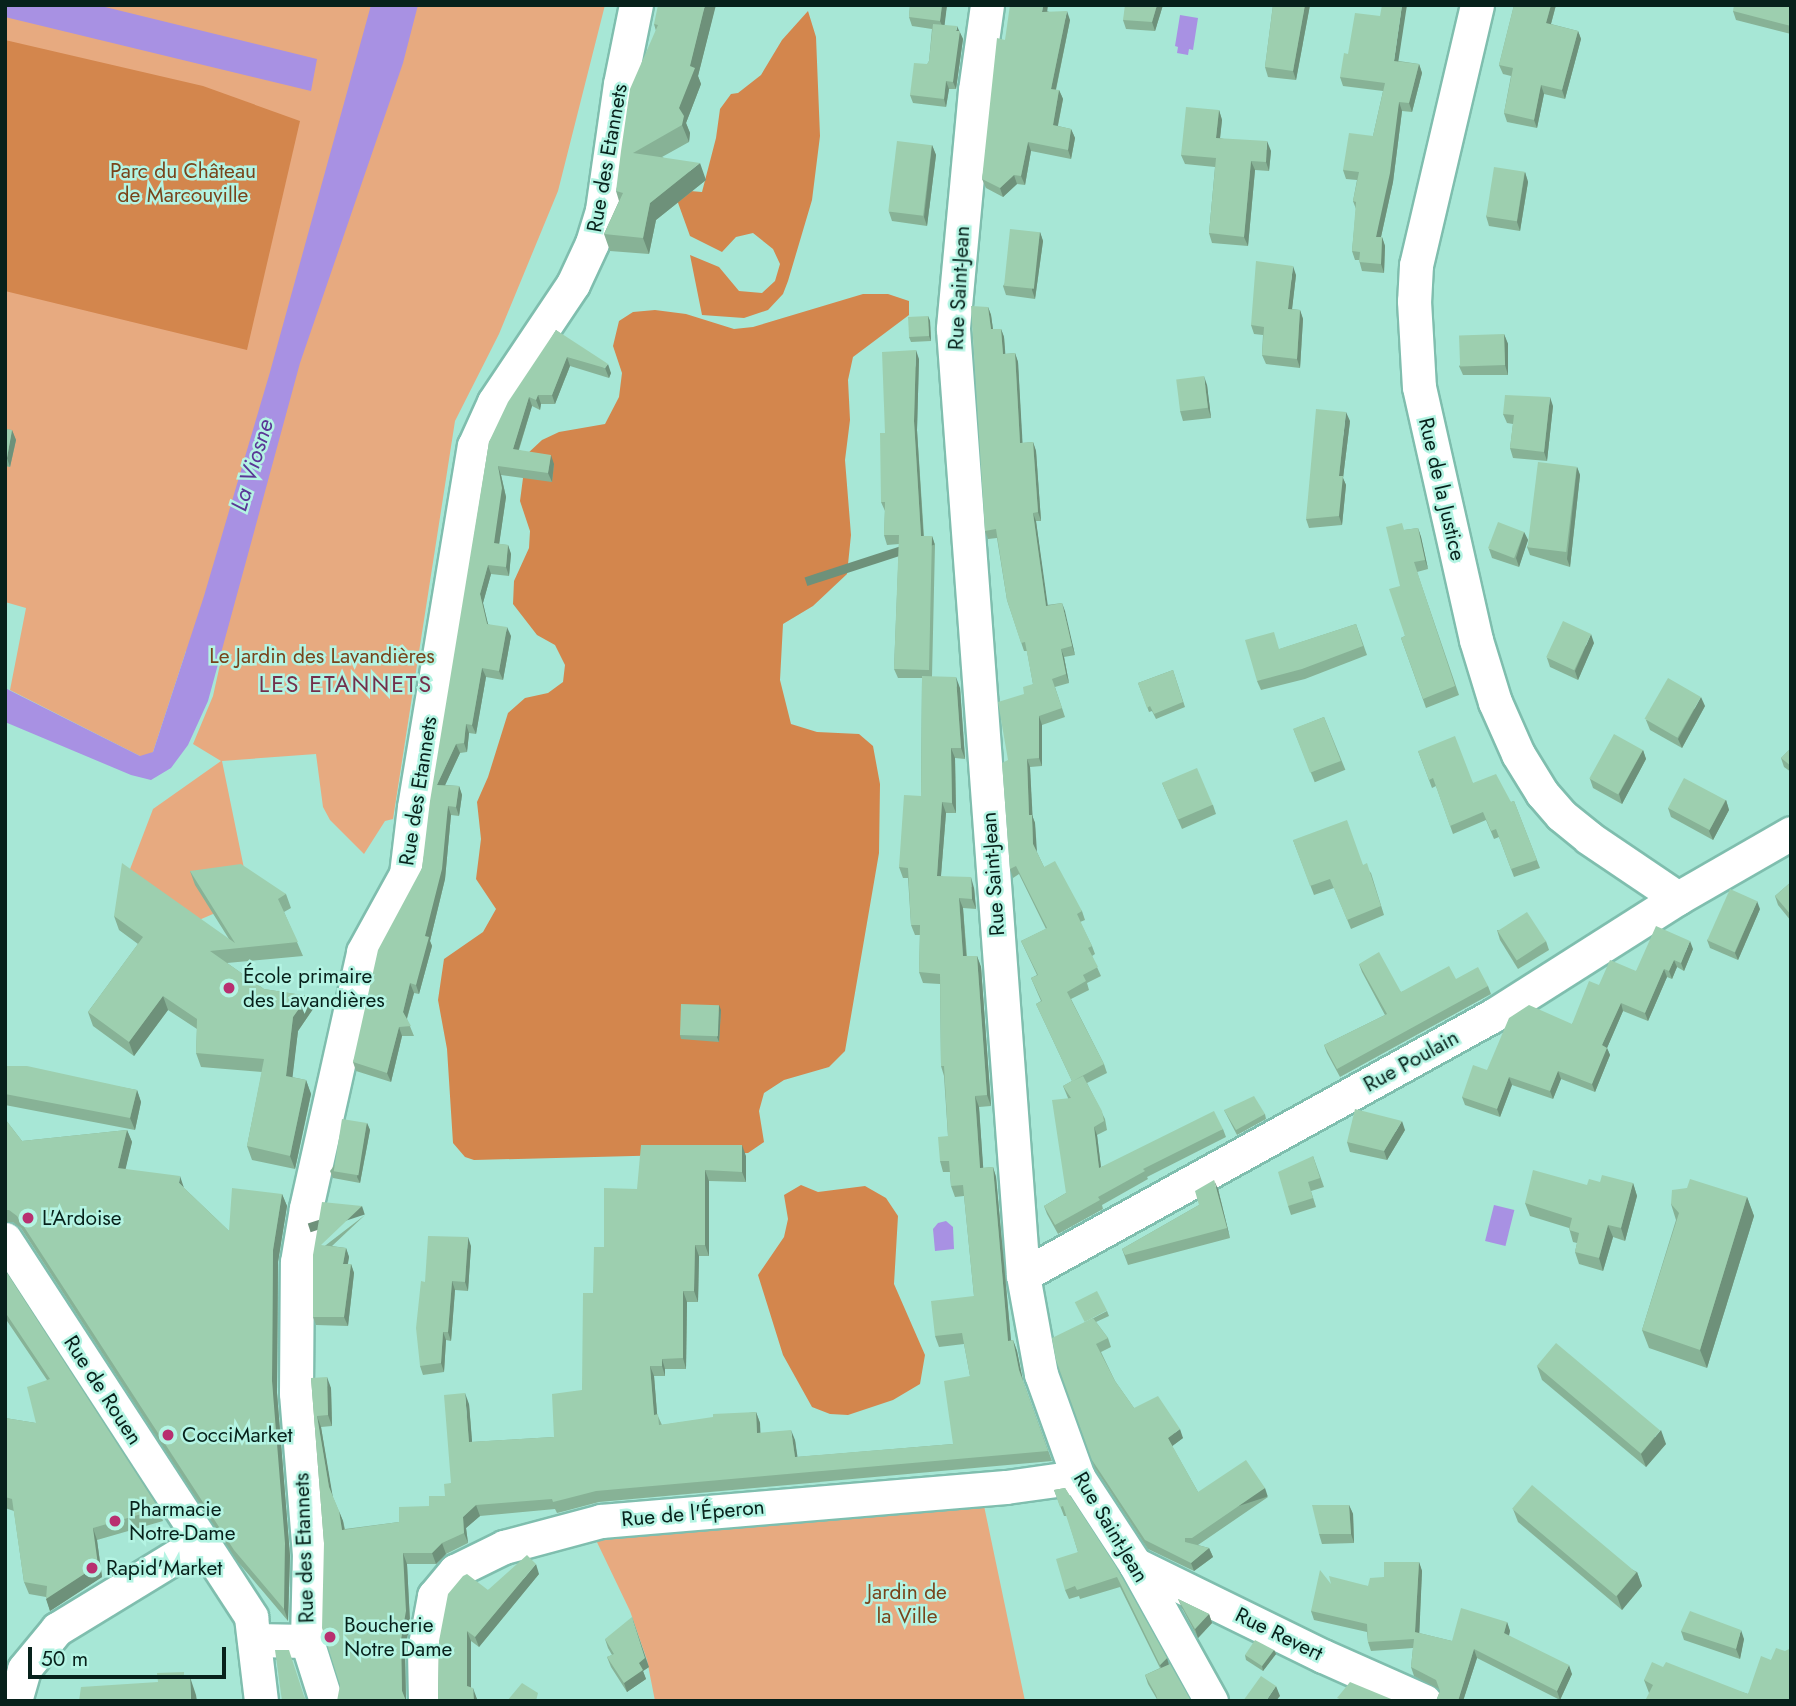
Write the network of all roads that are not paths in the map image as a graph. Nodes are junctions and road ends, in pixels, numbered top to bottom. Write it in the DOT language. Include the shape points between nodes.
graph roads {
  1 [pos="636,5"];
  2 [pos="986,5"];
  3 [pos="1477,5"];
  4 [pos="1791,833"];
  5 [pos="1678,898"];
  6 [pos="5,1239"];
  7 [pos="1023,1276"];
  8 [pos="1078,1477"];
  9 [pos="201,1541"];
  10 [pos="1135,1564"];
  11 [pos="254,1640"];
  12 [pos="307,1640"];
  13 [pos="15,1701"];
  14 [pos="261,1701"];
  15 [pos="326,1701"];
  16 [pos="425,1701"];
  17 [pos="1211,1701"];
  18 [pos="1424,1701"];
  1 -- 12 [label="street, Rue des Etannets" via="602,210 592,243 573,284 494,402 474,446 406,874 363,952 306,1208 297,1262 296,1393 309,1555"];
  2 -- 7 [label="street, Rue Saint-Jean" via="953,329"];
  3 -- 5 [label="street, Rue de la Justice" via="1416,265 1418,375 1425,414 1476,640 1495,702 1518,754 1561,815"];
  4 -- 5 [label="street, Rue Poulain"];
  5 -- 7 [label="street, Rue Poulain" via="1492,1016"];
  6 -- 9 [label="street, Rue de Rouen"];
  7 -- 8 [label="street, Rue Saint-Jean" via="1041,1374"];
  8 -- 10 [label="street, Rue Saint-Jean"];
  8 -- 16 [label="street, Rue de l'Éperon" via="601,1521 504,1547 455,1571 434,1596 424,1650"];
  9 -- 11 [label="street, Rue de Rouen" via="251,1617"];
  9 -- 13 [label="street" via="57,1629 24,1669"];
  10 -- 17 [label="street, Rue Saint-Jean"];
  10 -- 18 [label="street, Rue Revert"];
  11 -- 12 [label="street"];
  11 -- 14 [label="street, Rue de Rouen"];
  12 -- 15 [label="street, Rue des Etannets"];
}
